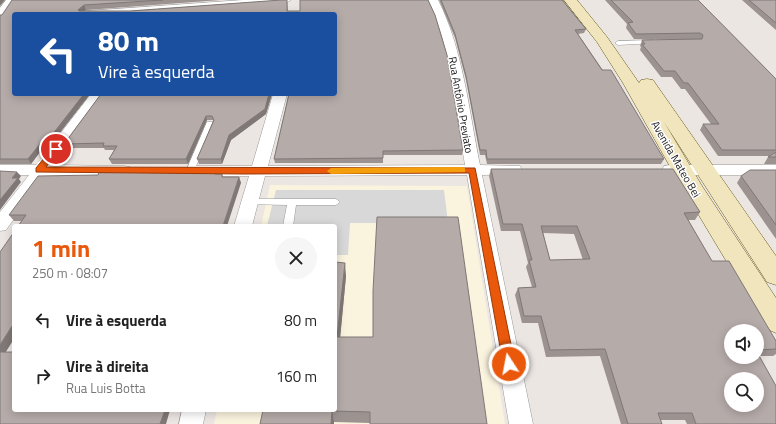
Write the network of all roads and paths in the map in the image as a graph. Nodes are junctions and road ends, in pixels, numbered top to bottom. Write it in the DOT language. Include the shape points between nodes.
graph roads {
  1 [pos="11,0"];
  2 [pos="286,0"];
  3 [pos="434,0"];
  4 [pos="570,0"];
  5 [pos="583,0"];
  6 [pos="150,8"];
  7 [pos="107,12"];
  8 [pos="0,16"];
  9 [pos="12,20"];
  10 [pos="0,21"];
  11 [pos="658,42"];
  12 [pos="618,43"];
  13 [pos="96,96"];
  14 [pos="279,96"];
  15 [pos="210,124"];
  16 [pos="0,170"];
  17 [pos="39,170"];
  18 [pos="472,170"];
  19 [pos="527,170"];
  20 [pos="658,170"];
  21 [pos="682,170"];
  22 [pos="707,170"];
  23 [pos="776,170"];
  24 [pos="142,171"];
  25 [pos="174,171"];
  26 [pos="190,171"];
  27 [pos="258,172"];
  28 [pos="250,202"];
  29 [pos="292,202"];
  30 [pos="336,202"];
  31 [pos="244,224"];
  32 [pos="288,224"];
  33 [pos="0,225"];
  34 [pos="776,275"];
  35 [pos="776,321"];
  36 [pos="194,412"];
  37 [pos="191,424"];
  38 [pos="521,424"];
  1 -- 8 [label="street"];
  2 -- 6 [label="street"];
  3 -- 18 [label="street, Rua Antônio Previato" via="451,49"];
  4 -- 21 [label="main road, Avenida Mateo Bei" via="591,25 635,88"];
  5 -- 12 [label="main road, Avenida Mateo Bei"];
  6 -- 7 [label="street"];
  9 -- 10 [label="street"];
  11 -- 12 [label="lane"];
  12 -- 22 [label="main road, Avenida Mateo Bei"];
  13 -- 17 [label="street"];
  14 -- 27 [label="street"];
  15 -- 26 [label="lane"];
  16 -- 17 [label="street"];
  17 -- 24 [label="street"];
  17 -- 33 [label="street"];
  18 -- 19 [label="street"];
  18 -- 27 [label="street"];
  18 -- 38 [label="street, Rua Antônio Previato"];
  20 -- 21 [label="street"];
  21 -- 22 [label="street"];
  21 -- 35 [label="main road, Avenida Mateo Bei"];
  22 -- 23 [label="street"];
  22 -- 34 [label="main road, Avenida Mateo Bei"];
  25 -- 26 [label="street"];
  26 -- 27 [label="street"];
  27 -- 28 [label="street"];
  28 -- 29 [label="lane"];
  28 -- 31 [label="street"];
  29 -- 30 [label="lane"];
  29 -- 32 [label="lane"];
  36 -- 37 [label="street"];
}
